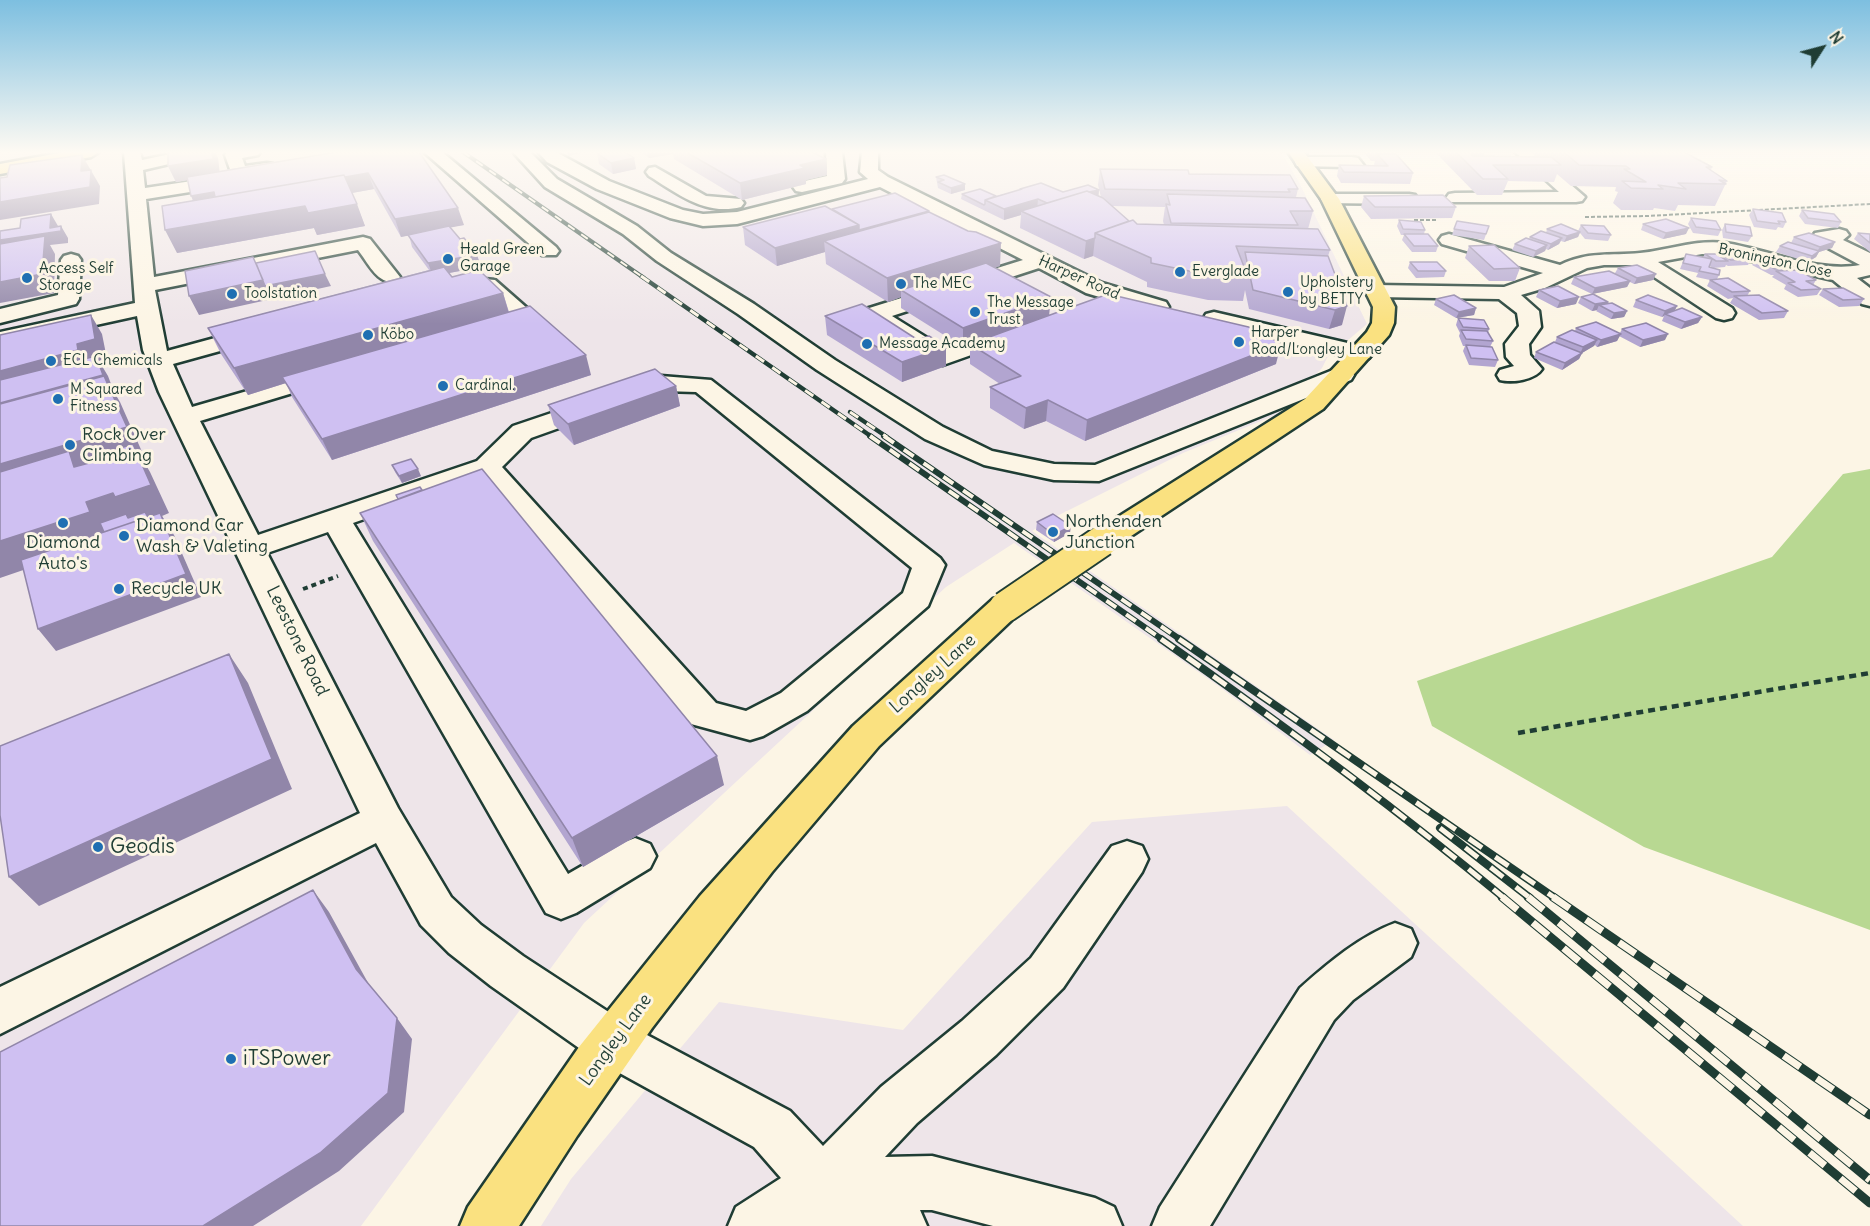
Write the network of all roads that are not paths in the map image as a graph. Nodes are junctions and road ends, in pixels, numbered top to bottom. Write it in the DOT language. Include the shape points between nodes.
graph roads {
  1 [pos="140,209"];
  2 [pos="500,209"];
  3 [pos="595,209"];
  4 [pos="665,209"];
  5 [pos="772,209"];
  6 [pos="938,209"];
  7 [pos="1336,209"];
  8 [pos="1464,209"];
  9 [pos="754,214"];
  10 [pos="1468,214"];
  11 [pos="777,228"];
  12 [pos="1839,235"];
  13 [pos="1449,240"];
  14 [pos="549,250"];
  15 [pos="1640,259"];
  16 [pos="70,260"];
  17 [pos="1040,261"];
  18 [pos="1870,267"];
  19 [pos="1564,273"];
  20 [pos="1840,275"];
  21 [pos="390,277"];
  22 [pos="437,286"];
  23 [pos="1376,291"];
  24 [pos="1504,292"];
  25 [pos="1110,294"];
  26 [pos="144,296"];
  27 [pos="1866,296"];
  28 [pos="1081,307"];
  29 [pos="1724,313"];
  30 [pos="0,316"];
  31 [pos="279,322"];
  32 [pos="1029,327"];
  33 [pos="467,333"];
  34 [pos="0,339"];
  35 [pos="1361,353"];
  36 [pos="157,354"];
  37 [pos="353,368"];
  38 [pos="1342,375"];
  39 [pos="1509,375"];
  40 [pos="702,386"];
  41 [pos="668,397"];
  42 [pos="186,417"];
  43 [pos="563,434"];
  44 [pos="493,468"];
  45 [pos="339,526"];
  46 [pos="255,556"];
  47 [pos="384,820"];
  48 [pos="635,856"];
  49 [pos="1127,859"];
  50 [pos="1395,943"];
  51 [pos="0,1011"];
  52 [pos="613,1043"];
  53 [pos="827,1205"];
  54 [pos="487,1226"];
  55 [pos="755,1226"];
  56 [pos="899,1226"];
  57 [pos="1095,1226"];
  58 [pos="1179,1226"];
  1 -- 26 [label="street, Leestone Road"];
  2 -- 14 [label="street"];
  3 -- 38 [label="street" via="826,365 934,433 984,457 1054,472 1099,473"];
  4 -- 9 [label="street" via="703,220"];
  5 -- 9 [label="street"];
  6 -- 17 [label="street, Harper Road"];
  7 -- 23 [label="main road, Longley Lane"];
  8 -- 10 [label="street"];
  9 -- 11 [label="street"];
  12 -- 18 [label="street, Bronington Close" via="1822,237 1868,260"];
  13 -- 19 [label="street"];
  15 -- 19 [label="street, Bronington Close" via="1581,263"];
  15 -- 20 [label="street, Bronington Close" via="1683,250 1725,249"];
  15 -- 29 [label="street"];
  16 -- 30 [label="street" via="68,299"];
  17 -- 25 [label="street, Harper Road"];
  17 -- 32 [label="street" via="874,314 943,358"];
  18 -- 20 [label="street, Bronington Close"];
  19 -- 24 [label="street, Bronington Close"];
  20 -- 27 [label="street, Bronington Close"];
  21 -- 26 [label="street" via="363,243"];
  22 -- 33 [label="street" via="487,285 525,316"];
  23 -- 24 [label="street, Bronington Close"];
  23 -- 35 [label="main road, Longley Lane" via="1384,307 1383,323"];
  24 -- 39 [label="street" via="1528,311 1530,327 1517,344 1518,357 1530,369"];
  25 -- 28 [label="street"];
  25 -- 35 [label="street, Harper Road"];
  26 -- 34 [label="street"];
  26 -- 36 [label="street, Leestone Road"];
  31 -- 36 [label="street"];
  35 -- 38 [label="main road, Longley Lane"];
  36 -- 42 [label="street, Leestone Road"];
  37 -- 42 [label="street"];
  38 -- 52 [label="main road, Longley Lane, bridge" via="1314,404 1005,607 916,686 741,876"];
  40 -- 41 [label="street"];
  40 -- 44 [label="street" via="661,383 522,432"];
  40 -- 44 [label="street" via="929,566 917,598 794,702 750,726 704,714"];
  42 -- 46 [label="street, Leestone Road"];
  43 -- 44 [label="street"];
  44 -- 45 [label="street"];
  45 -- 46 [label="street"];
  45 -- 48 [label="street" via="561,900"];
  46 -- 47 [label="street, Leestone Road"];
  47 -- 51 [label="street"];
  47 -- 52 [label="street, Leestone Road" via="436,911 507,971"];
  49 -- 53 [label="street" via="1047,973 979,1038 899,1105"];
  50 -- 58 [label="street" via="1317,1004"];
  52 -- 53 [label="street, Leestone Road" via="772,1129"];
  52 -- 54 [label="main road, Longley Lane"];
  53 -- 55 [label="street"];
  53 -- 56 [label="street, Leestone Road"];
  53 -- 57 [label="street" via="932,1184"];
}
